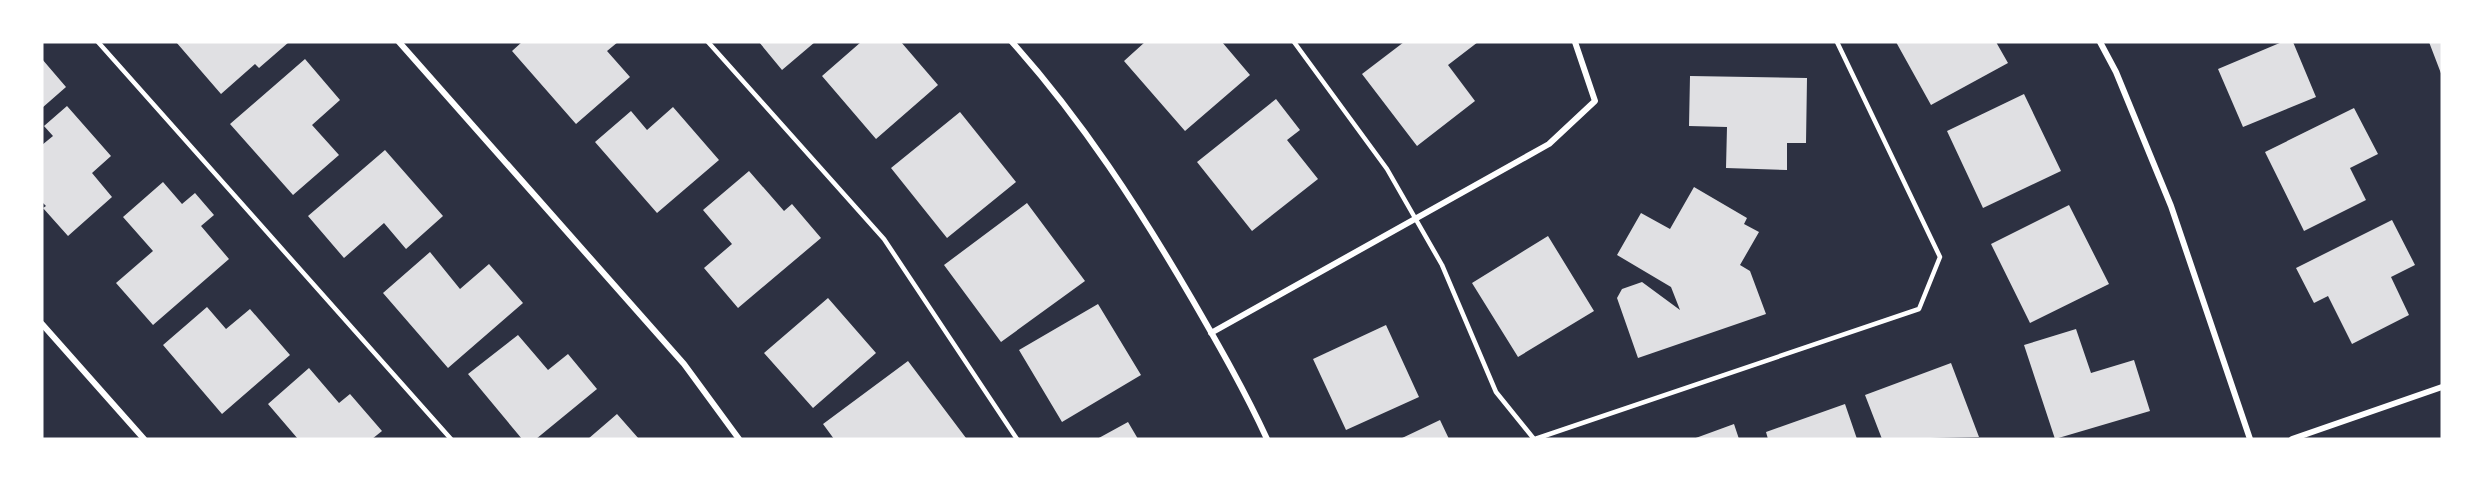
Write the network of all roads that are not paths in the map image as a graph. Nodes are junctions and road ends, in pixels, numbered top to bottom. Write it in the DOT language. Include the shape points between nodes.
graph roads {
  1 [pos="98,42"];
  2 [pos="399,42"];
  3 [pos="708,42"];
  4 [pos="1012,42"];
  5 [pos="1294,42"];
  6 [pos="1575,42"];
  7 [pos="1837,42"];
  8 [pos="2100,42"];
  9 [pos="1416,220"];
  10 [pos="42,324"];
  11 [pos="1211,333"];
  12 [pos="2442,387"];
  13 [pos="144,439"];
  14 [pos="450,439"];
  15 [pos="740,439"];
  16 [pos="1017,439"];
  17 [pos="1267,439"];
  18 [pos="1534,439"];
  19 [pos="2250,439"];
  20 [pos="2292,439"];
  1 -- 14 [label="lane"];
  2 -- 15 [label="street" via="684,364"];
  3 -- 16 [label="lane" via="884,239"];
  4 -- 11 [label="street" via="1097,147"];
  5 -- 9 [label="lane" via="1387,169"];
  6 -- 9 [label="street" via="1595,101 1549,144"];
  7 -- 18 [label="lane" via="1940,257 1919,309"];
  8 -- 19 [label="street" via="2170,206"];
  9 -- 11 [label="street"];
  9 -- 18 [label="lane" via="1442,265 1496,392"];
  10 -- 13 [label="street"];
  11 -- 17 [label="street"];
  12 -- 20 [label="street"];
}
